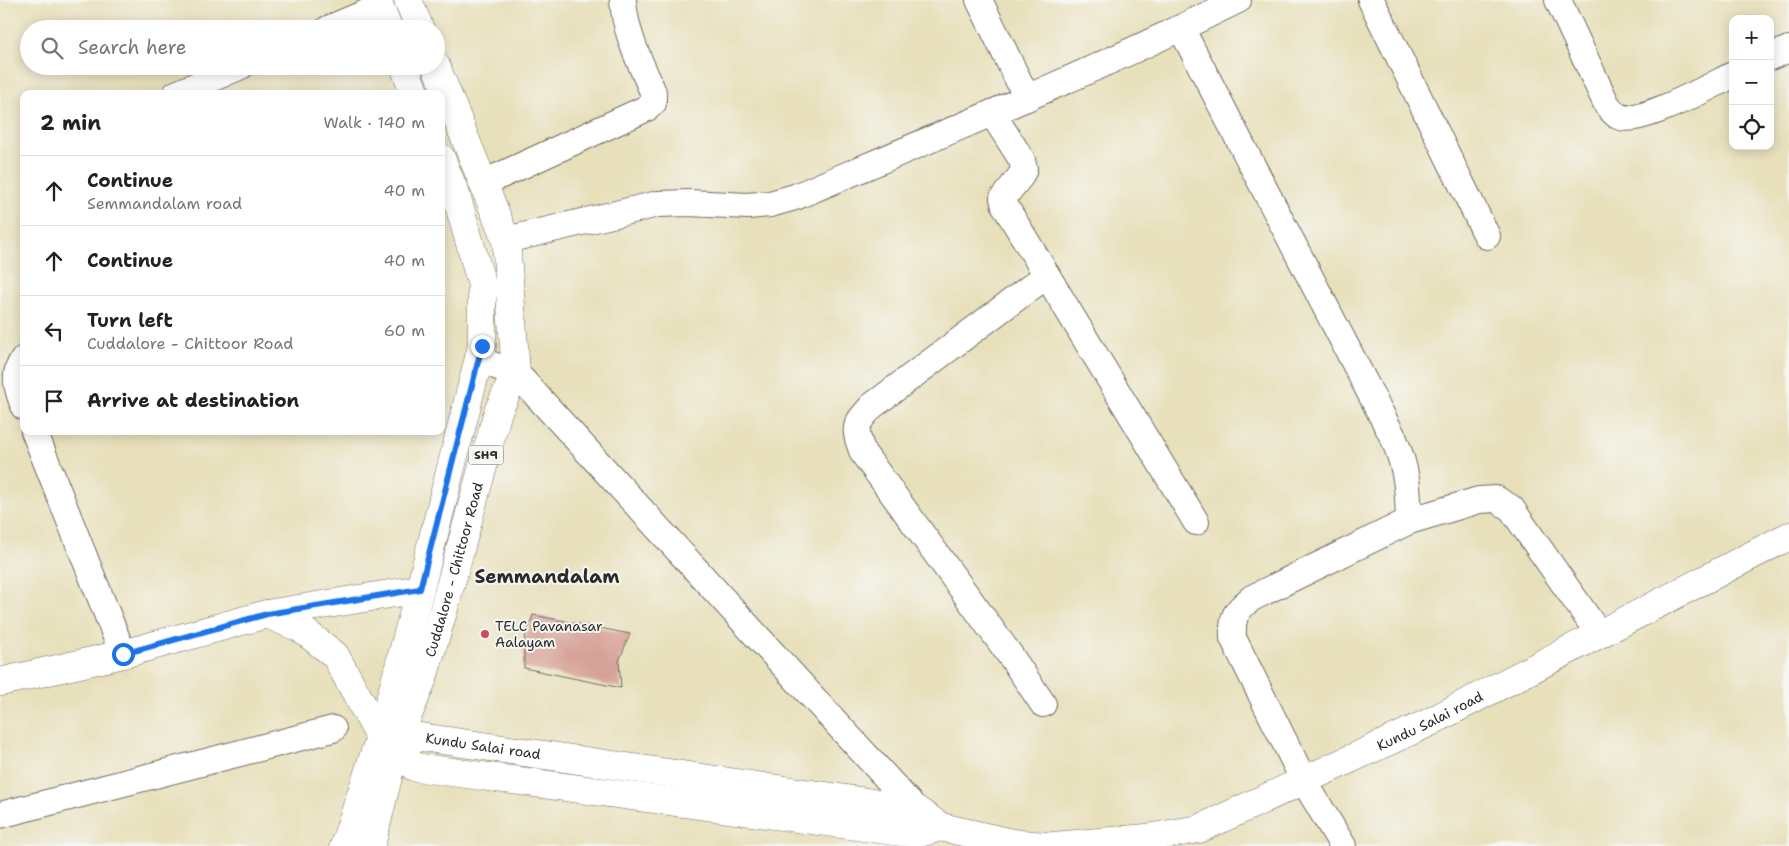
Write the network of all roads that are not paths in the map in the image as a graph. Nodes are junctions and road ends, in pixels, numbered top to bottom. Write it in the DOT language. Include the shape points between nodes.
graph roads {
  1 [pos="408,0"];
  2 [pos="623,0"];
  3 [pos="979,0"];
  4 [pos="1238,0"];
  5 [pos="1371,0"];
  6 [pos="1558,0"];
  7 [pos="382,12"];
  8 [pos="357,20"];
  9 [pos="416,20"];
  10 [pos="1181,28"];
  11 [pos="1789,49"];
  12 [pos="1774,55"];
  13 [pos="220,75"];
  14 [pos="408,75"];
  15 [pos="440,75"];
  16 [pos="1729,77"];
  17 [pos="185,90"];
  18 [pos="413,90"];
  19 [pos="1027,98"];
  20 [pos="992,113"];
  21 [pos="445,178"];
  22 [pos="484,183"];
  23 [pos="449,197"];
  24 [pos="1488,236"];
  25 [pos="506,240"];
  26 [pos="1046,275"];
  27 [pos="478,360"];
  28 [pos="20,363"];
  29 [pos="516,374"];
  30 [pos="20,396"];
  31 [pos="36,435"];
  32 [pos="1409,521"];
  33 [pos="1196,522"];
  34 [pos="1789,536"];
  35 [pos="420,589"];
  36 [pos="267,614"];
  37 [pos="1599,634"];
  38 [pos="123,654"];
  39 [pos="0,682"];
  40 [pos="1044,704"];
  41 [pos="333,729"];
  42 [pos="388,741"];
  43 [pos="1304,781"];
  44 [pos="916,809"];
  45 [pos="0,815"];
  46 [pos="941,827"];
  47 [pos="998,842"];
  48 [pos="344,846"];
  49 [pos="371,846"];
  50 [pos="1045,846"];
  51 [pos="1053,846"];
  52 [pos="1343,846"];
  1 -- 9 [label="main road"];
  2 -- 22 [label="street" via="628,32 653,92 653,103"];
  3 -- 19 [label="street"];
  4 -- 10 [label="street"];
  5 -- 24 [label="street"];
  6 -- 16 [label="street" via="1608,105 1618,116 1631,119 1649,115"];
  7 -- 8 [label="street"];
  10 -- 19 [label="street"];
  10 -- 32 [label="street" via="1394,439 1407,480"];
  11 -- 12 [label="street"];
  13 -- 17 [label="street"];
  14 -- 18 [label="main road"];
  15 -- 22 [label="main road"];
  19 -- 20 [label="street"];
  20 -- 25 [label="street" via="795,197 770,204 658,204"];
  20 -- 26 [label="street" via="1022,160 1024,169 1003,198 1005,206"];
  21 -- 23 [label="main road, Cuddalore - Chittoor Road"];
  22 -- 25 [label="main road"];
  23 -- 27 [label="main road, Cuddalore - Chittoor Road" via="482,285 482,346"];
  25 -- 29 [label="main road"];
  26 -- 33 [label="street"];
  26 -- 40 [label="street" via="872,406 860,419 856,434 863,452"];
  27 -- 29 [label="street"];
  27 -- 35 [label="main road, Cuddalore - Chittoor Road"];
  28 -- 30 [label="street" via="15,383"];
  29 -- 42 [label="main road, Cuddalore - Chittoor Road / SH9" via="498,411 423,678"];
  29 -- 44 [label="street"];
  31 -- 38 [label="street"];
  32 -- 37 [label="street" via="1478,500 1496,498 1511,508"];
  32 -- 43 [label="street" via="1252,598 1237,609 1232,623 1233,638"];
  34 -- 37 [label="main road, Kundu Salai road"];
  35 -- 36 [label="main road"];
  35 -- 42 [label="main road, Cuddalore - Chittoor Road"];
  36 -- 38 [label="main road"];
  36 -- 42 [label="main road" via="300,628 335,655"];
  37 -- 43 [label="main road, Kundu Salai road" via="1426,724"];
  38 -- 39 [label="main road"];
  41 -- 45 [label="street"];
  42 -- 44 [label="main road, Kundu Salai road" via="421,737"];
  42 -- 46 [label="main road, Kundu Salai road" via="414,767 916,834"];
  42 -- 48 [label="main road, Cuddalore - Chittoor Road"];
  42 -- 49 [label="main road, Cuddalore - Chittoor Road / SH9"];
  43 -- 51 [label="main road, Kundu Salai road" via="1199,829 1147,838"];
  43 -- 52 [label="street"];
  44 -- 46 [label="main road, Kundu Salai road"];
  46 -- 47 [label="main road, Kundu Salai road"];
  47 -- 50 [label="main road, Kundu Salai road"];
}
